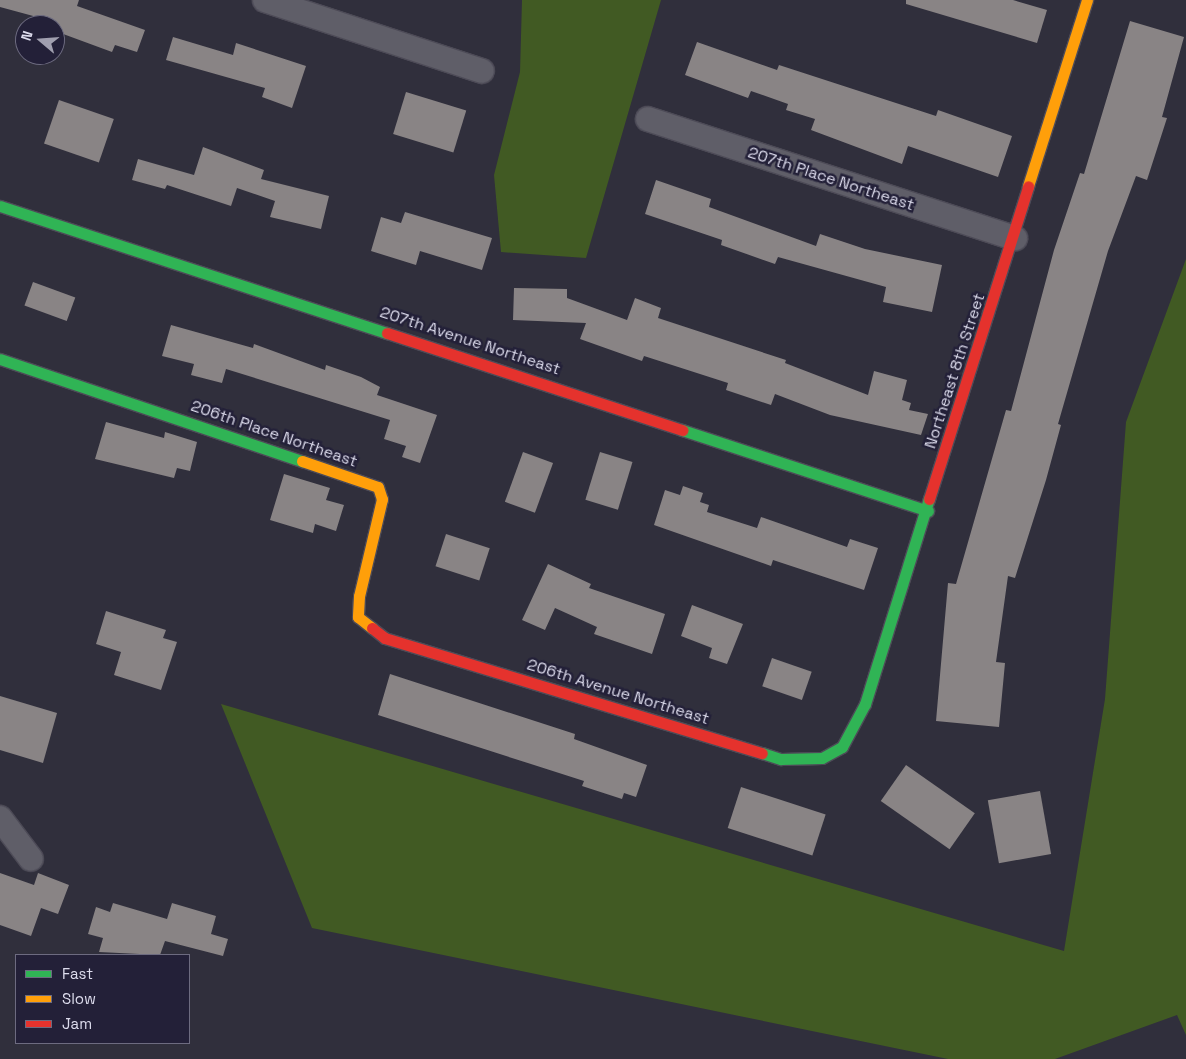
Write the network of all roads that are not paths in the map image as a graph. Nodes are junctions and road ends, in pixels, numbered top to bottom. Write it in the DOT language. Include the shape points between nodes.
graph roads {
  1 [pos="265,0"];
  2 [pos="1087,0"];
  3 [pos="482,71"];
  4 [pos="648,119"];
  5 [pos="0,206"];
  6 [pos="1014,238"];
  7 [pos="0,359"];
  8 [pos="928,511"];
  9 [pos="385,638"];
  10 [pos="842,747"];
  11 [pos="0,818"];
  12 [pos="31,859"];
  1 -- 3 [label="street"];
  2 -- 6 [label="street, Northeast 8th Street"];
  4 -- 6 [label="street, 207th Place Northeast"];
  5 -- 8 [label="street, 207th Avenue Northeast"];
  6 -- 8 [label="street, Northeast 8th Street"];
  7 -- 9 [label="street, 206th Place Northeast" via="378,487 382,500 359,596 358,617"];
  8 -- 10 [label="street, Northeast 8th Street" via="866,704"];
  9 -- 10 [label="street, 206th Avenue Northeast" via="781,759 814,759"];
  11 -- 12 [label="street"];
}
